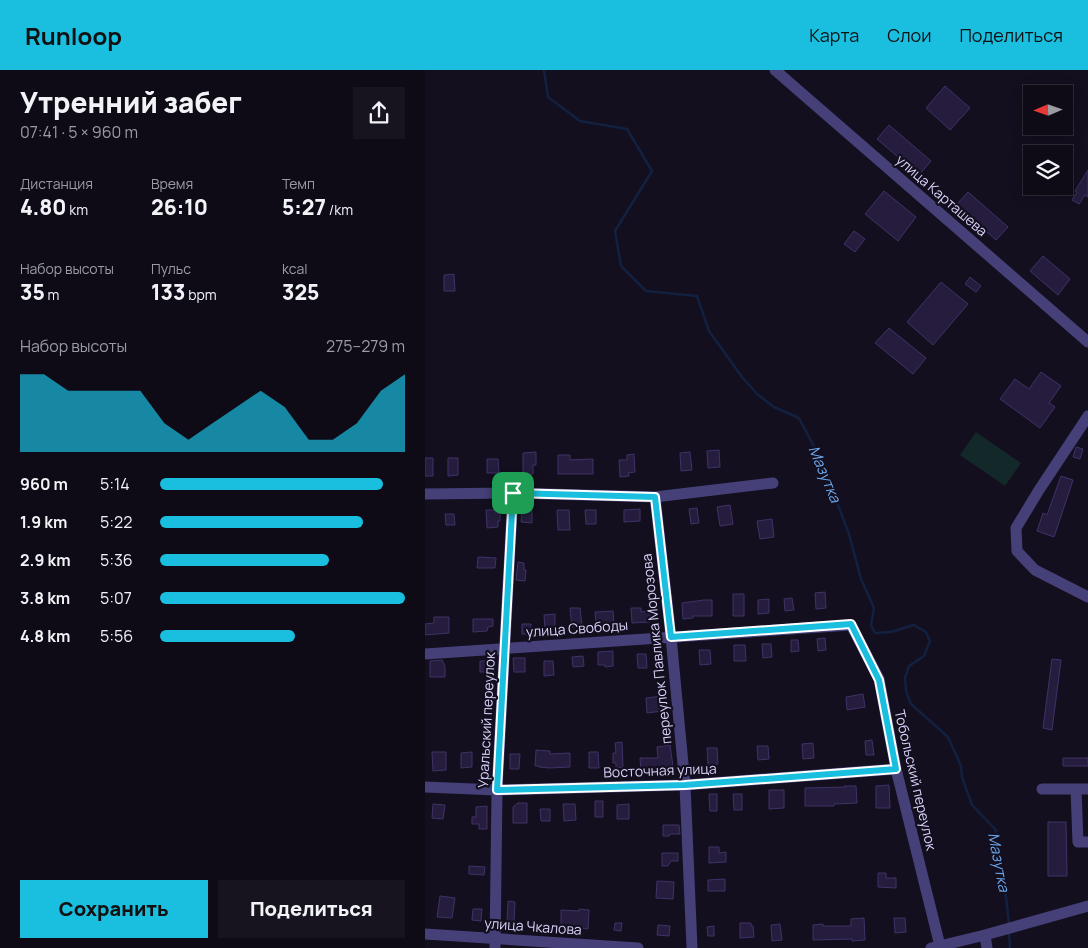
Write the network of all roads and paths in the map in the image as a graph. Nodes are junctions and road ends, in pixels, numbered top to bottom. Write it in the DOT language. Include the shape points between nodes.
graph roads {
  1 [pos="775,70"];
  2 [pos="1088,342"];
  3 [pos="1088,416"];
  4 [pos="773,484"];
  5 [pos="513,493"];
  6 [pos="425,494"];
  7 [pos="655,497"];
  8 [pos="1088,597"];
  9 [pos="851,624"];
  10 [pos="671,637"];
  11 [pos="505,648"];
  12 [pos="425,654"];
  13 [pos="896,769"];
  14 [pos="685,785"];
  15 [pos="425,787"];
  16 [pos="1042,789"];
  17 [pos="1082,789"];
  18 [pos="497,790"];
  19 [pos="1088,842"];
  20 [pos="1088,906"];
  21 [pos="425,934"];
  22 [pos="985,935"];
  23 [pos="496,943"];
  24 [pos="935,947"];
  25 [pos="639,948"];
  26 [pos="692,948"];
  27 [pos="987,948"];
  1 -- 2 [label="street, улица Карташева"];
  3 -- 8 [label="street" via="1016,528 1017,551 1035,570"];
  4 -- 7 [label="street"];
  5 -- 6 [label="street"];
  5 -- 7 [label="street"];
  5 -- 11 [label="street, Уральский переулок"];
  7 -- 10 [label="street, переулок Павлика Морозова"];
  9 -- 10 [label="street, улица Свободы"];
  9 -- 13 [label="street, Тобольский переулок" via="879,680"];
  10 -- 11 [label="street, улица Свободы"];
  10 -- 14 [label="street, переулок Павлика Морозова"];
  11 -- 12 [label="street, улица Свободы"];
  11 -- 18 [label="street, Уральский переулок"];
  13 -- 14 [label="street, Восточная улица"];
  13 -- 24 [label="street, Тобольский переулок"];
  14 -- 18 [label="street, Восточная улица"];
  14 -- 26 [label="street, переулок Павлика Морозова"];
  15 -- 18 [label="street, Восточная улица"];
  16 -- 17 [label="street"];
  17 -- 19 [label="street" via="1078,842"];
  18 -- 23 [label="street, Уральский переулок"];
  20 -- 22 [label="street"];
  21 -- 23 [label="street, улица Чкалова"];
  22 -- 24 [label="street"];
  22 -- 27 [label="street"];
  23 -- 25 [label="street, улица Чкалова"];
}
